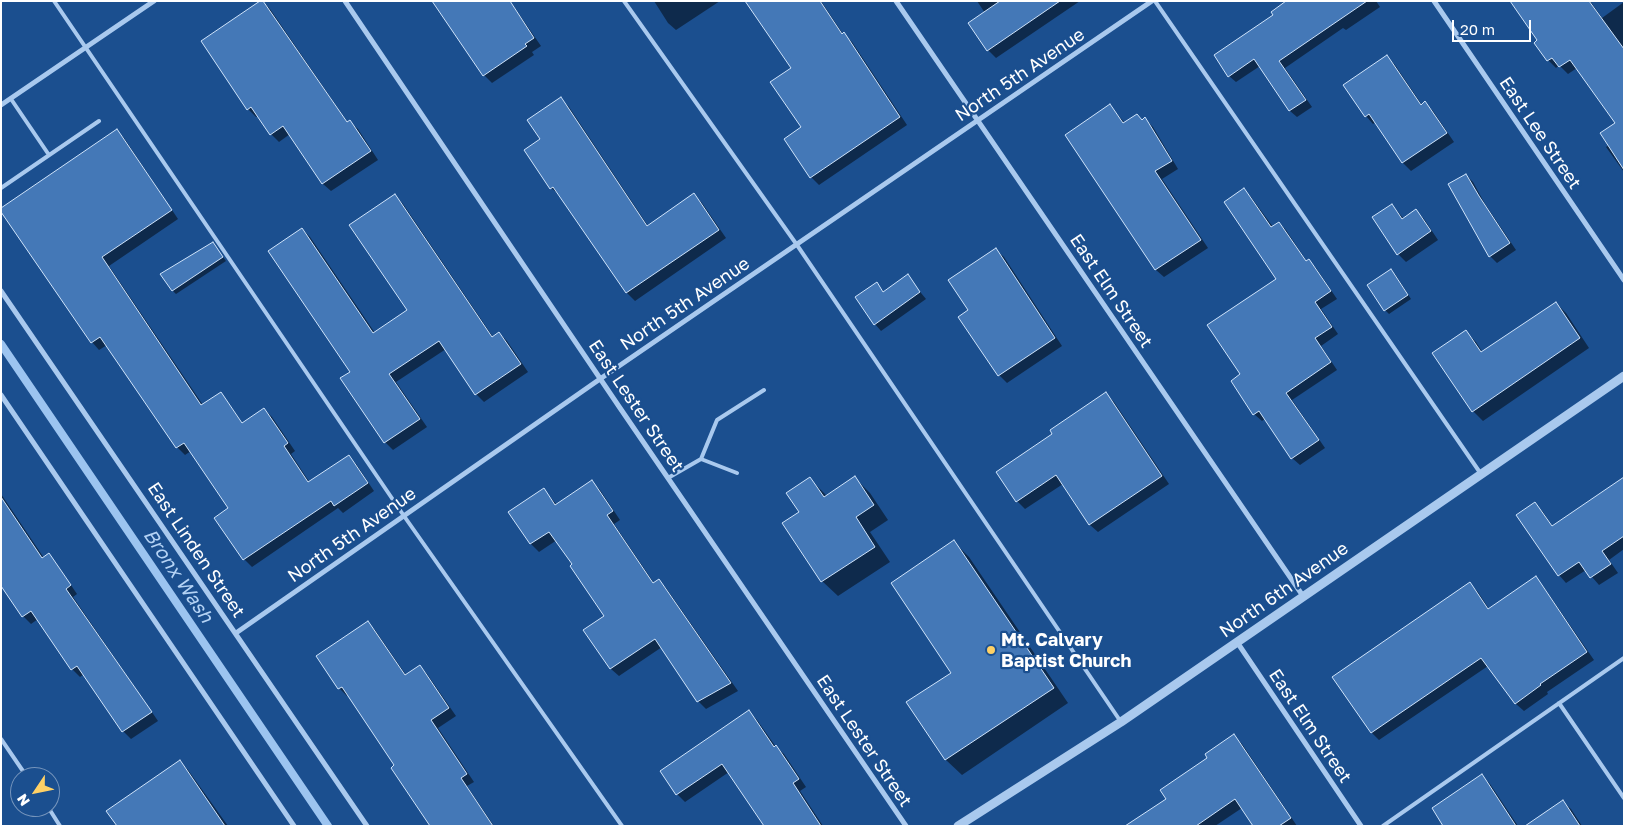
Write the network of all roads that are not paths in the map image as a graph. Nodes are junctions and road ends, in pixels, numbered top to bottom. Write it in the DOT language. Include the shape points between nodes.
graph roads {
  1 [pos="54,1"];
  2 [pos="154,1"];
  3 [pos="345,1"];
  4 [pos="624,1"];
  5 [pos="896,1"];
  6 [pos="1154,1"];
  7 [pos="1434,1"];
  8 [pos="85,48"];
  9 [pos="11,99"];
  10 [pos="1,105"];
  11 [pos="978,120"];
  12 [pos="99,121"];
  13 [pos="49,155"];
  14 [pos="1,188"];
  15 [pos="797,245"];
  16 [pos="1624,280"];
  17 [pos="1,291"];
  18 [pos="1624,376"];
  19 [pos="600,379"];
  20 [pos="764,390"];
  21 [pos="1,395"];
  22 [pos="701,459"];
  23 [pos="737,473"];
  24 [pos="1481,474"];
  25 [pos="668,478"];
  26 [pos="404,516"];
  27 [pos="1303,596"];
  28 [pos="236,633"];
  29 [pos="1237,642"];
  30 [pos="1624,658"];
  31 [pos="1559,702"];
  32 [pos="1121,722"];
  33 [pos="1,739"];
  34 [pos="20,767"];
  35 [pos="1624,798"];
  36 [pos="294,826"];
  37 [pos="367,826"];
  38 [pos="622,826"];
  39 [pos="906,826"];
  40 [pos="958,826"];
  41 [pos="1361,826"];
  42 [pos="1383,826"];
  1 -- 8 [label="lane"];
  2 -- 8 [label="street"];
  3 -- 19 [label="street, East Lester Street"];
  4 -- 15 [label="lane"];
  5 -- 11 [label="street, East Elm Street"];
  6 -- 11 [label="street, North 5th Avenue"];
  6 -- 24 [label="lane"];
  7 -- 16 [label="street, East Lee Street"];
  8 -- 9 [label="street"];
  8 -- 26 [label="lane"];
  9 -- 10 [label="street"];
  9 -- 13 [label="lane"];
  11 -- 15 [label="street, North 5th Avenue"];
  11 -- 27 [label="street, East Elm Street"];
  12 -- 13 [label="lane"];
  13 -- 14 [label="lane"];
  15 -- 19 [label="street, North 5th Avenue"];
  15 -- 32 [label="lane"];
  17 -- 28 [label="street, East Linden Street"];
  18 -- 24 [label="street, North 6th Avenue"];
  19 -- 25 [label="street, East Lester Street"];
  19 -- 26 [label="street, North 5th Avenue"];
  20 -- 22 [label="lane" via="716,420"];
  21 -- 36 [label="street"];
  22 -- 23 [label="lane"];
  22 -- 25 [label="lane"];
  24 -- 27 [label="street, North 6th Avenue"];
  25 -- 39 [label="street, East Lester Street"];
  26 -- 28 [label="street, North 5th Avenue"];
  26 -- 38 [label="lane"];
  27 -- 29 [label="street, North 6th Avenue"];
  28 -- 37 [label="street, East Linden Street"];
  29 -- 32 [label="street, North 6th Avenue"];
  29 -- 41 [label="street, East Elm Street"];
  30 -- 31 [label="lane"];
  31 -- 35 [label="lane"];
  31 -- 42 [label="lane"];
  32 -- 40 [label="street, North 6th Avenue"];
  33 -- 34 [label="lane"];
}
